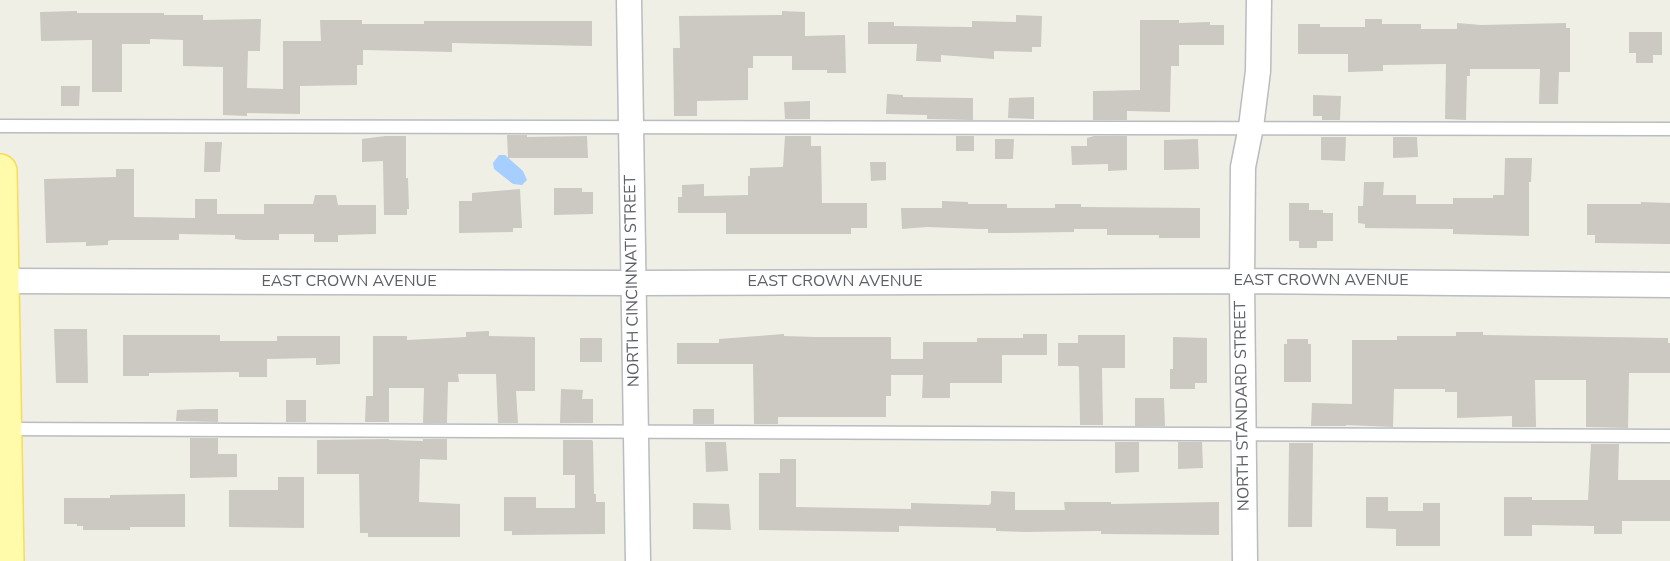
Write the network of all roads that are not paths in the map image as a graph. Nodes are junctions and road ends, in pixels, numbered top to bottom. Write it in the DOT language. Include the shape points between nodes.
graph roads {
  1 [pos="629,0"];
  2 [pos="1259,0"];
  3 [pos="0,126"];
  4 [pos="631,127"];
  5 [pos="1251,127"];
  6 [pos="1670,129"];
  7 [pos="0,171"];
  8 [pos="1,281"];
  9 [pos="1242,281"];
  10 [pos="633,283"];
  11 [pos="1670,285"];
  12 [pos="2,429"];
  13 [pos="636,431"];
  14 [pos="1244,434"];
  15 [pos="1670,436"];
  16 [pos="7,561"];
  17 [pos="638,561"];
  18 [pos="1245,561"];
  1 -- 4 [label="street, NORTH CINCINNATI STREET"];
  2 -- 5 [label="street, NORTH STANDARD STREET" via="1258,71"];
  3 -- 4 [label="lane"];
  4 -- 5 [label="lane"];
  4 -- 10 [label="street, NORTH CINCINNATI STREET"];
  5 -- 6 [label="lane"];
  5 -- 9 [label="street, NORTH STANDARD STREET" via="1244,167"];
  7 -- 8 [label="main road"];
  8 -- 10 [label="street, EAST CROWN AVENUE"];
  8 -- 12 [label="main road"];
  9 -- 10 [label="street, EAST CROWN AVENUE"];
  9 -- 11 [label="street, EAST CROWN AVENUE"];
  9 -- 14 [label="street, NORTH STANDARD STREET"];
  10 -- 13 [label="street, NORTH CINCINNATI STREET"];
  12 -- 13 [label="lane"];
  12 -- 16 [label="main road"];
  13 -- 14 [label="lane"];
  13 -- 17 [label="street, NORTH CINCINNATI STREET"];
  14 -- 15 [label="lane"];
  14 -- 18 [label="street, NORTH STANDARD STREET"];
}
